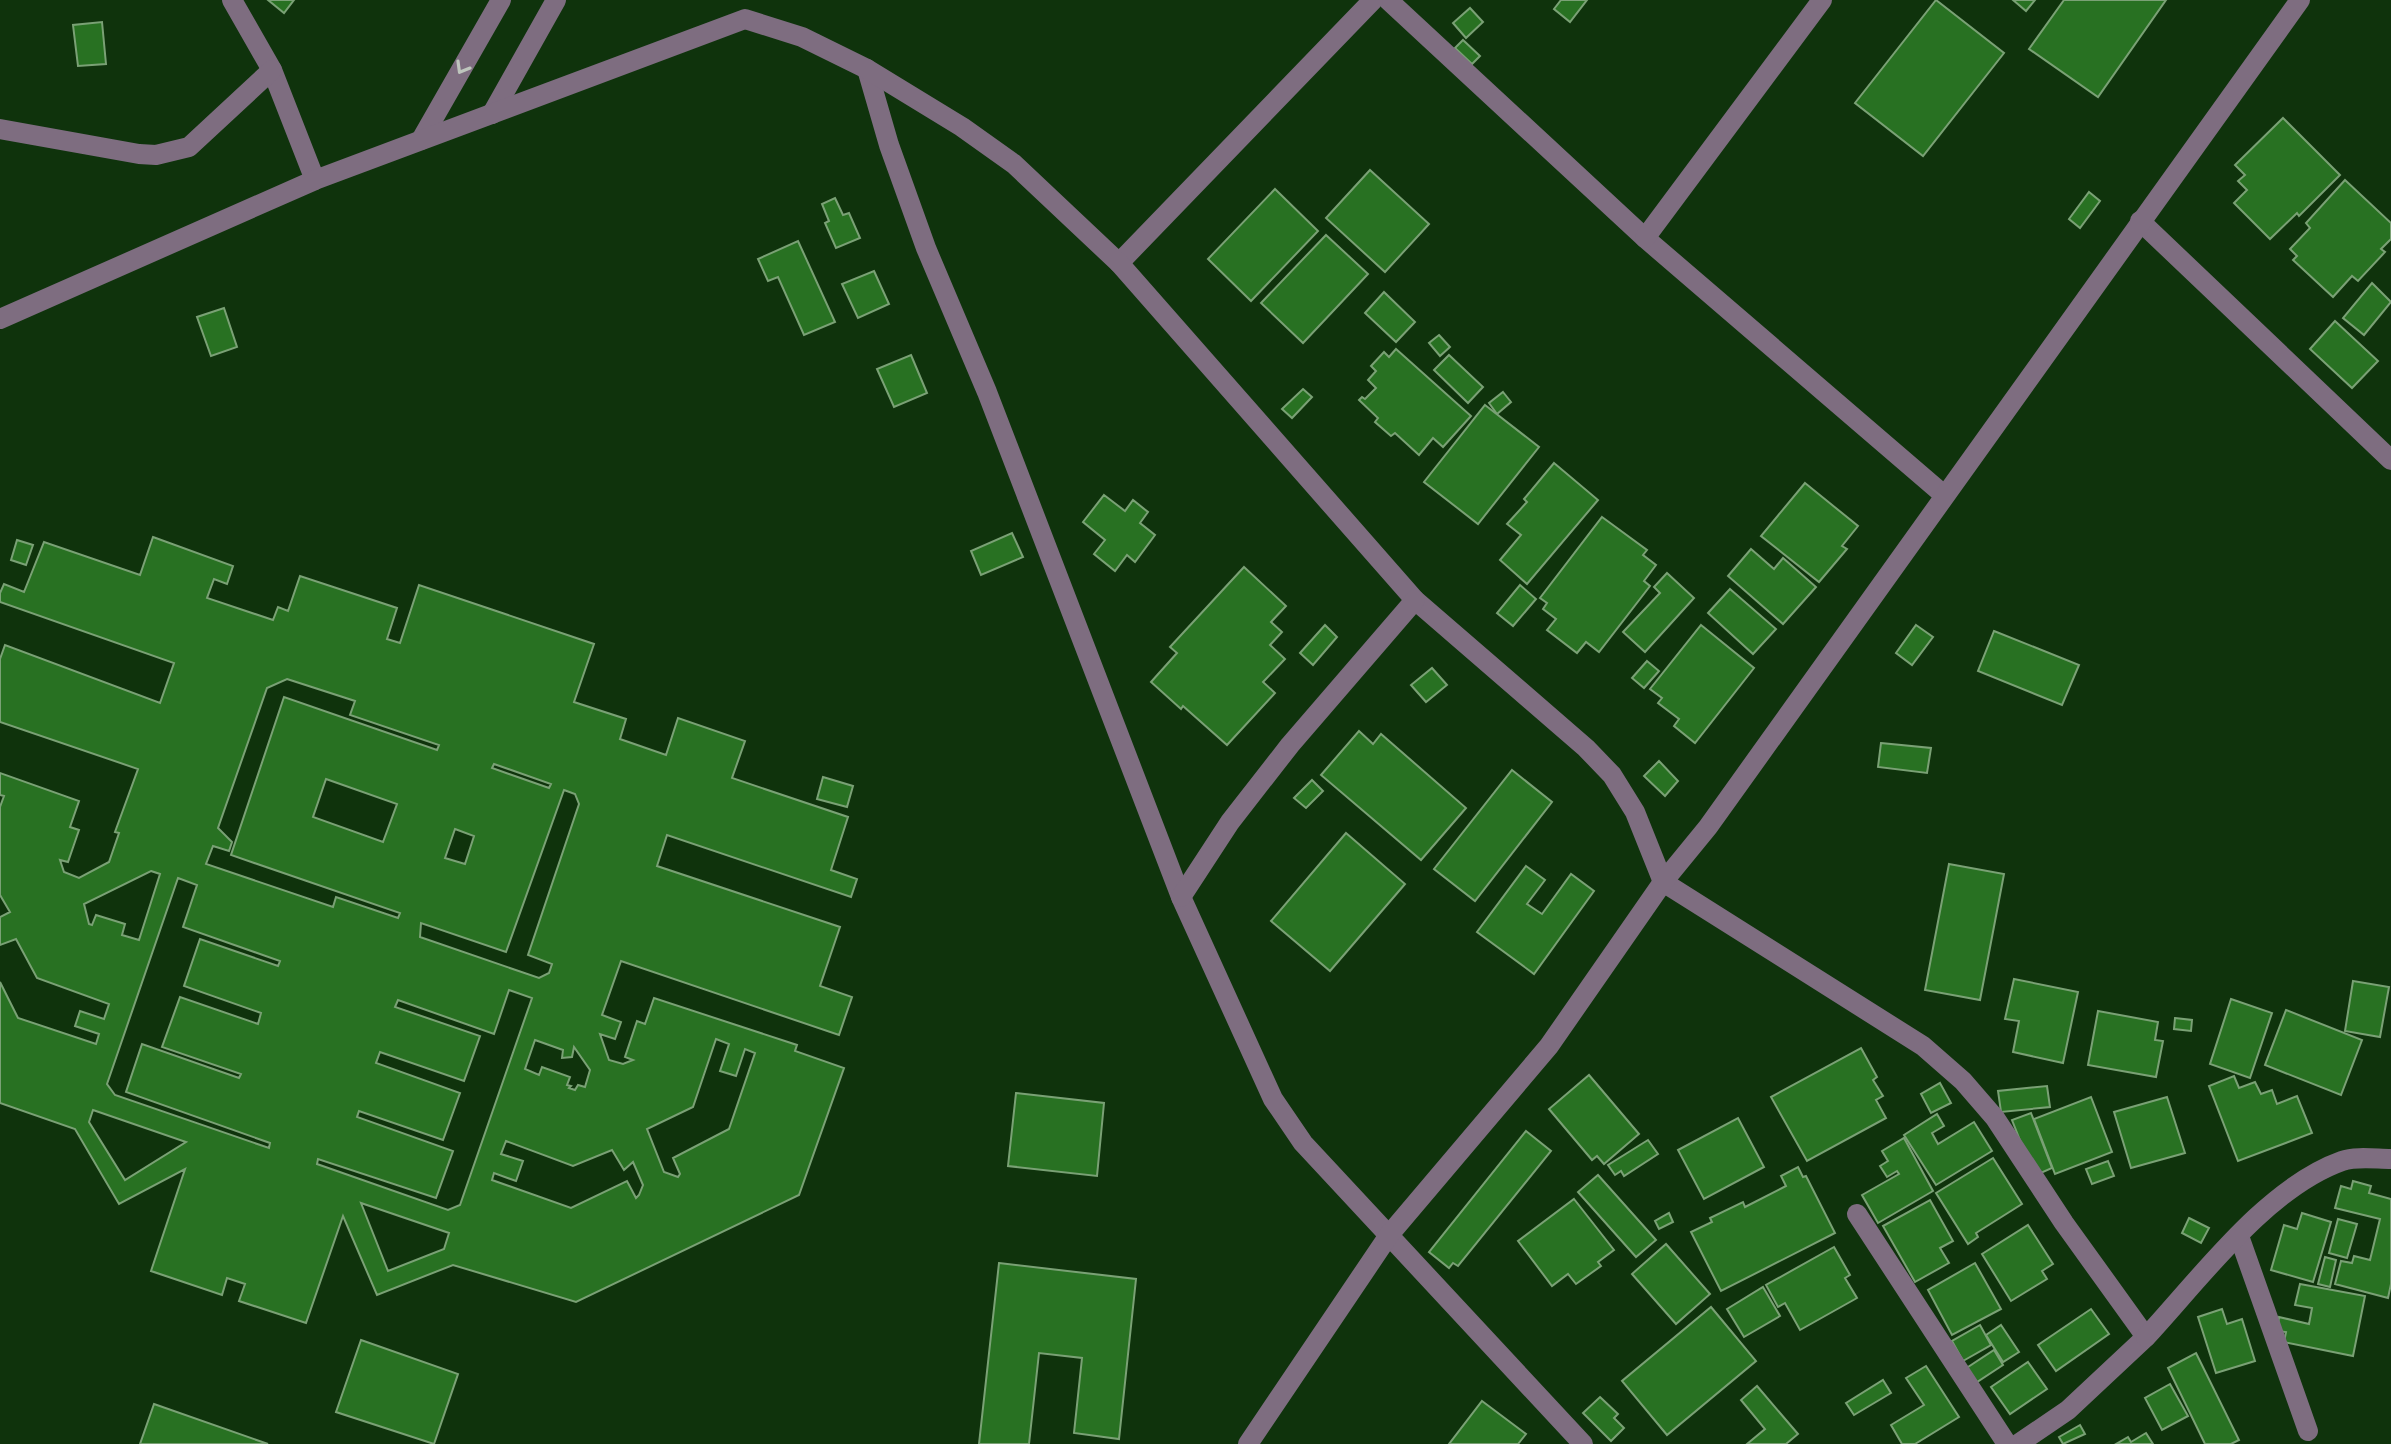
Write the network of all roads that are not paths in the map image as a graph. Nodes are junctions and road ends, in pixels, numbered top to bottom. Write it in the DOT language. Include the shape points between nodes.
graph roads {
  1 [pos="232,0"];
  2 [pos="501,0"];
  3 [pos="556,0"];
  4 [pos="1373,0"];
  5 [pos="1388,0"];
  6 [pos="1822,0"];
  7 [pos="2300,0"];
  8 [pos="867,69"];
  9 [pos="272,70"];
  10 [pos="492,114"];
  11 [pos="0,129"];
  12 [pos="421,140"];
  13 [pos="315,180"];
  14 [pos="2140,221"];
  15 [pos="1645,238"];
  16 [pos="1119,263"];
  17 [pos="0,319"];
  18 [pos="2391,460"];
  19 [pos="1944,495"];
  20 [pos="1415,600"];
  21 [pos="1663,882"];
  22 [pos="1181,897"];
  23 [pos="2391,1159"];
  24 [pos="1857,1214"];
  25 [pos="1389,1235"];
  26 [pos="2239,1236"];
  27 [pos="2146,1337"];
  28 [pos="2308,1431"];
  29 [pos="1248,1444"];
  30 [pos="1583,1444"];
  31 [pos="2007,1444"];
  32 [pos="2018,1444"];
  1 -- 9 [label="street"];
  2 -- 12 [label="street, one-way"];
  3 -- 10 [label="street"];
  4 -- 16 [label="street"];
  5 -- 15 [label="street"];
  6 -- 15 [label="street"];
  7 -- 14 [label="street"];
  8 -- 10 [label="street" via="802,37 745,19"];
  8 -- 16 [label="street" via="1014,164"];
  8 -- 22 [label="street" via="926,248 987,392"];
  9 -- 11 [label="street" via="189,147 156,155"];
  9 -- 13 [label="street"];
  10 -- 12 [label="street"];
  12 -- 13 [label="street"];
  13 -- 17 [label="street"];
  14 -- 18 [label="street"];
  14 -- 19 [label="street"];
  15 -- 19 [label="street"];
  16 -- 20 [label="street"];
  19 -- 21 [label="street" via="1708,827"];
  20 -- 21 [label="street" via="1612,775 1635,812"];
  20 -- 22 [label="street" via="1290,745"];
  21 -- 25 [label="street" via="1549,1046"];
  21 -- 27 [label="street" via="1923,1046 1963,1081 1995,1118"];
  22 -- 25 [label="street" via="1273,1099 1303,1143"];
  23 -- 26 [label="street" via="2344,1160 2286,1190"];
  24 -- 31 [label="street"];
  25 -- 29 [label="street"];
  25 -- 30 [label="street"];
  26 -- 27 [label="street"];
  26 -- 28 [label="street"];
  27 -- 32 [label="street" via="2068,1410"];
}
